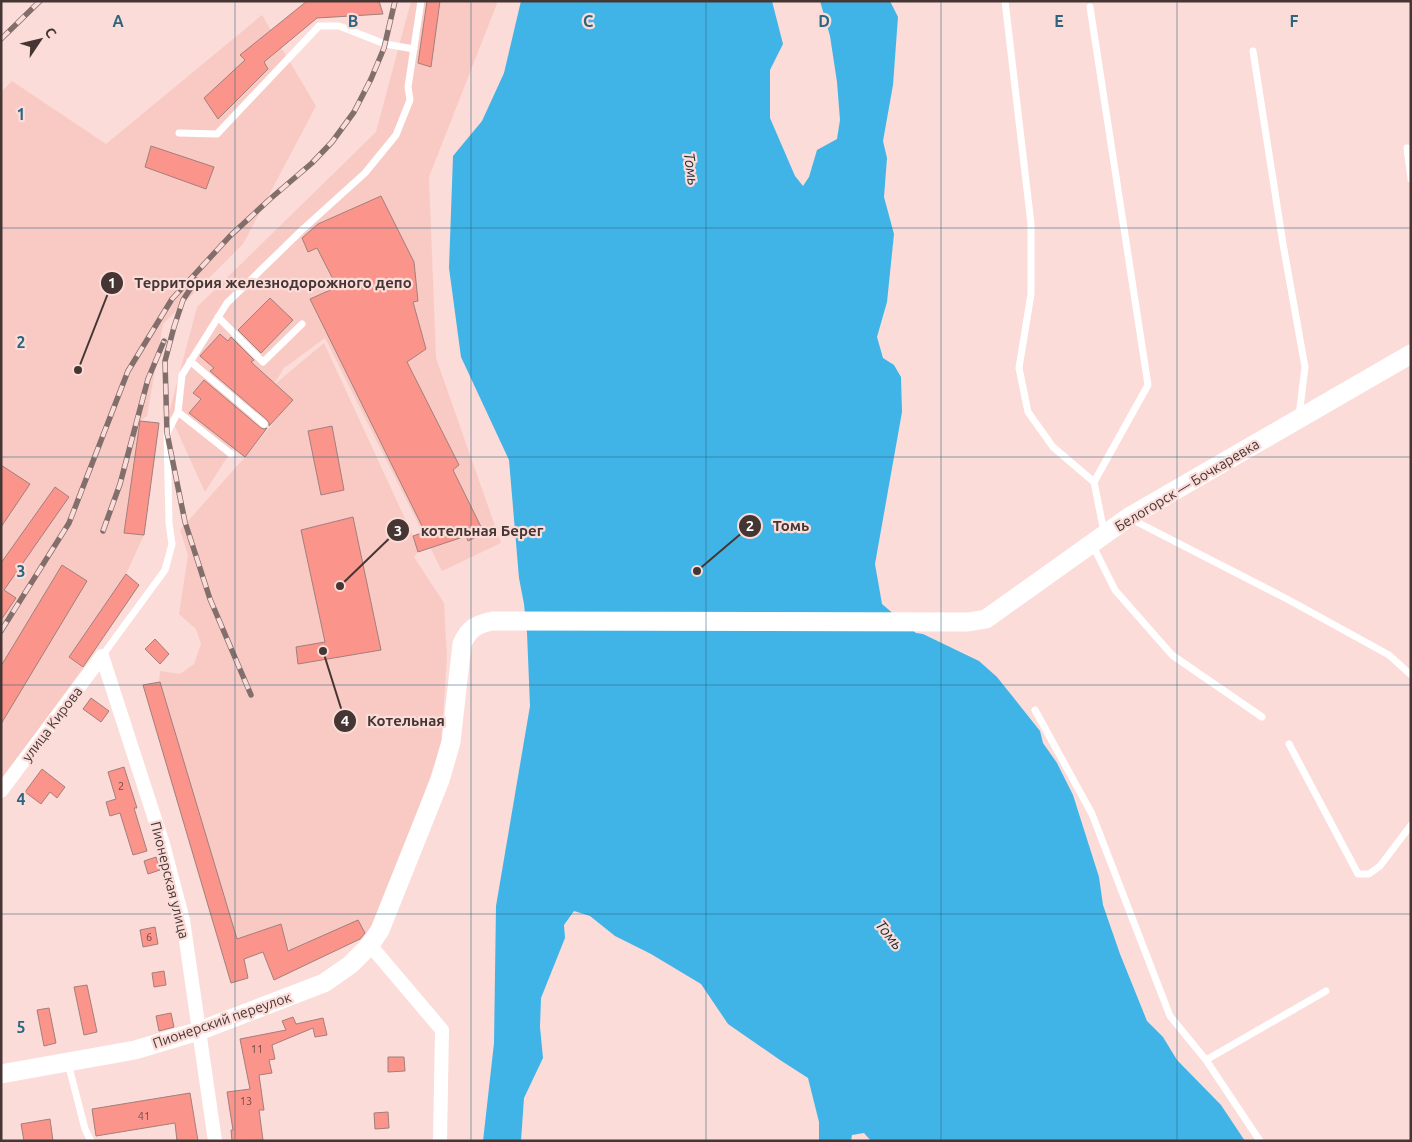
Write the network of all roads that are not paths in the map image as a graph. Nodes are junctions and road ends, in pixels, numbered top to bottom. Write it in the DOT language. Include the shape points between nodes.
graph roads {
  1 [pos="421,1"];
  2 [pos="1005,1"];
  3 [pos="1090,7"];
  4 [pos="414,49"];
  5 [pos="1253,51"];
  6 [pos="179,133"];
  7 [pos="1407,148"];
  8 [pos="1411,179"];
  9 [pos="218,317"];
  10 [pos="302,324"];
  11 [pos="1411,354"];
  12 [pos="190,361"];
  13 [pos="178,412"];
  14 [pos="1299,419"];
  15 [pos="264,424"];
  16 [pos="231,454"];
  17 [pos="1094,482"];
  18 [pos="1129,517"];
  19 [pos="1098,539"];
  20 [pos="493,620"];
  21 [pos="102,656"];
  22 [pos="1411,675"];
  23 [pos="1035,710"];
  24 [pos="1262,717"];
  25 [pos="1289,744"];
  26 [pos="1,791"];
  27 [pos="1411,824"];
  28 [pos="370,945"];
  29 [pos="1326,991"];
  30 [pos="199,1031"];
  31 [pos="1206,1060"];
  32 [pos="68,1062"];
  33 [pos="1,1074"];
  34 [pos="91,1141"];
  35 [pos="215,1141"];
  36 [pos="440,1141"];
  37 [pos="1260,1141"];
  1 -- 4 [label="lane"];
  2 -- 17 [label="lane" via="1032,224 1031,294 1019,368 1028,412 1053,447"];
  3 -- 17 [label="lane" via="1148,385"];
  4 -- 6 [label="lane" via="385,44 339,26 319,26 217,134"];
  4 -- 9 [label="lane" via="408,87 410,100 396,135 365,172 227,303"];
  5 -- 14 [label="lane" via="1305,367"];
  7 -- 8 [label="lane"];
  9 -- 10 [label="lane" via="263,362"];
  9 -- 12 [label="lane"];
  11 -- 14 [label="main road, Белогорск — Бочкаревка"];
  12 -- 13 [label="lane" via="182,375"];
  12 -- 15 [label="lane"];
  13 -- 16 [label="lane"];
  13 -- 21 [label="lane" via="167,433 172,544 165,570"];
  14 -- 18 [label="main road, Белогорск — Бочкаревка"];
  17 -- 19 [label="lane"];
  18 -- 19 [label="main road, Белогорск — Бочкаревка"];
  18 -- 22 [label="lane" via="1389,655"];
  19 -- 20 [label="main road, Белогорск — Бочкаревка" via="986,620"];
  19 -- 24 [label="lane" via="1115,590 1172,655"];
  20 -- 28 [label="main road, Пионерский переулок" via="479,624 467,633 462,644 451,742 440,780 380,930"];
  21 -- 26 [label="street, улица Кирова"];
  21 -- 30 [label="street, Пионерская улица" via="183,920"];
  23 -- 31 [label="lane" via="1092,814 1170,1016"];
  25 -- 27 [label="lane" via="1358,874 1369,874 1380,866"];
  28 -- 30 [label="main road, Пионерский переулок" via="350,965 324,983"];
  28 -- 36 [label="street" via="442,1030"];
  29 -- 31 [label="lane"];
  30 -- 32 [label="main road, Пионерский переулок" via="135,1050"];
  30 -- 35 [label="street, Пионерская улица"];
  31 -- 37 [label="lane"];
  32 -- 33 [label="main road, Пионерский переулок"];
  32 -- 34 [label="lane"];
}
